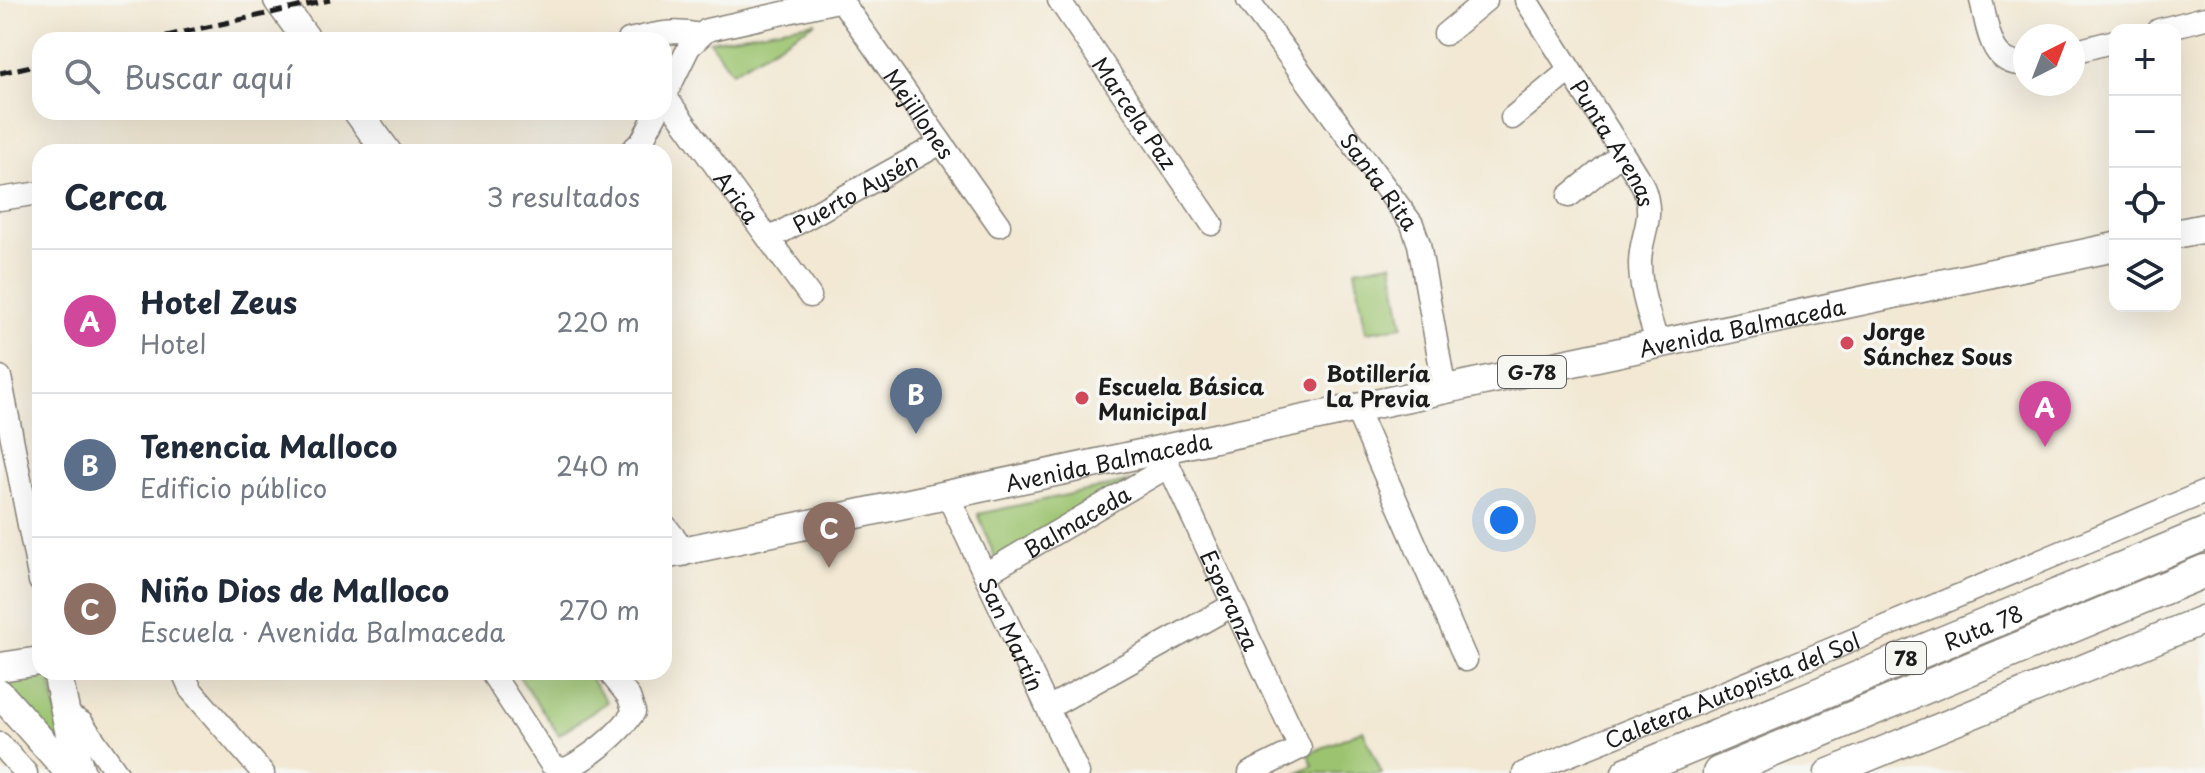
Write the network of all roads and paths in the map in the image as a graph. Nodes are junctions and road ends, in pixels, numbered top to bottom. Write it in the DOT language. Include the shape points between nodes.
graph roads {
  1 [pos="278,0"];
  2 [pos="841,0"];
  3 [pos="1059,0"];
  4 [pos="1248,0"];
  5 [pos="1486,0"];
  6 [pos="1526,0"];
  7 [pos="1981,0"];
  8 [pos="2205,18"];
  9 [pos="2181,24"];
  10 [pos="301,32"];
  11 [pos="663,32"];
  12 [pos="1445,34"];
  13 [pos="700,35"];
  14 [pos="2109,43"];
  15 [pos="2085,49"];
  16 [pos="2013,63"];
  17 [pos="1570,70"];
  18 [pos="672,82"];
  19 [pos="672,115"];
  20 [pos="1512,118"];
  21 [pos="364,120"];
  22 [pos="653,120"];
  23 [pos="941,143"];
  24 [pos="381,144"];
  25 [pos="639,144"];
  26 [pos="1622,153"];
  27 [pos="32,194"];
  28 [pos="1569,196"];
  29 [pos="0,199"];
  30 [pos="1212,224"];
  31 [pos="999,225"];
  32 [pos="2205,228"];
  33 [pos="2181,233"];
  34 [pos="769,239"];
  35 [pos="2109,248"];
  36 [pos="810,296"];
  37 [pos="1658,346"];
  38 [pos="0,377"];
  39 [pos="1445,391"];
  40 [pos="1356,409"];
  41 [pos="1165,458"];
  42 [pos="2205,492"];
  43 [pos="948,496"];
  44 [pos="2198,536"];
  45 [pos="32,540"];
  46 [pos="673,554"];
  47 [pos="985,574"];
  48 [pos="2205,574"];
  49 [pos="1233,605"];
  50 [pos="2205,619"];
  51 [pos="1466,660"];
  52 [pos="32,662"];
  53 [pos="0,667"];
  54 [pos="58,680"];
  55 [pos="187,680"];
  56 [pos="496,680"];
  57 [pos="615,680"];
  58 [pos="0,694"];
  59 [pos="1048,708"];
  60 [pos="64,713"];
  61 [pos="0,744"];
  62 [pos="26,773"];
  63 [pos="70,773"];
  64 [pos="81,773"];
  65 [pos="117,773"];
  66 [pos="263,773"];
  67 [pos="1078,773"];
  68 [pos="1250,773"];
  69 [pos="1524,773"];
  70 [pos="1628,773"];
  71 [pos="1719,773"];
  72 [pos="1829,773"];
  1 -- 10 [label="main road"];
  2 -- 13 [label="street"];
  2 -- 23 [label="street, Mejillones"];
  3 -- 30 [label="street, Marcela Paz"];
  4 -- 39 [label="street, Santa Rita" via="1412,224"];
  5 -- 12 [label="street"];
  6 -- 17 [label="street, Punta Arenas"];
  7 -- 16 [label="street" via="1994,49"];
  8 -- 9 [label="street"];
  11 -- 13 [label="street"];
  13 -- 18 [label="street"];
  14 -- 15 [label="street"];
  17 -- 20 [label="street"];
  17 -- 26 [label="street, Punta Arenas"];
  19 -- 34 [label="street, Arica"];
  21 -- 24 [label="main road"];
  22 -- 25 [label="street"];
  23 -- 31 [label="street, Mejillones"];
  23 -- 34 [label="street, Puerto Aysén"];
  26 -- 28 [label="street"];
  26 -- 37 [label="street, Punta Arenas" via="1647,197 1649,219 1640,262"];
  27 -- 29 [label="street"];
  32 -- 33 [label="main road"];
  34 -- 36 [label="street, Arica"];
  35 -- 37 [label="main road, Avenida Balmaceda / G-78"];
  37 -- 39 [label="main road, Avenida Balmaceda / G-78"];
  38 -- 45 [label="street"];
  39 -- 40 [label="main road, Avenida Balmaceda / G-78"];
  40 -- 41 [label="main road, Avenida Balmaceda / G-78"];
  40 -- 51 [label="street"];
  41 -- 43 [label="main road, Avenida Balmaceda / G-78"];
  41 -- 47 [label="street, Balmaceda"];
  41 -- 49 [label="street, Esperanza"];
  42 -- 69 [label="street, Caletera Autopista del Sol"];
  43 -- 46 [label="main road, Avenida Balmaceda / G-78"];
  43 -- 47 [label="street, San Martín"];
  44 -- 70 [label="highway, Ruta 78 / 78"];
  47 -- 59 [label="street, San Martín"];
  48 -- 71 [label="highway, Ruta 78 / 78"];
  49 -- 59 [label="street"];
  49 -- 68 [label="street, Esperanza" via="1300,748"];
  50 -- 72 [label="main road"];
  52 -- 53 [label="main road"];
  54 -- 60 [label="main road"];
  55 -- 66 [label="street"];
  56 -- 57 [label="street" via="551,764 564,770 580,762 634,712"];
  58 -- 63 [label="main road"];
  59 -- 67 [label="street, San Martín"];
  60 -- 64 [label="main road"];
  60 -- 65 [label="street" via="82,723"];
  61 -- 62 [label="street"];
}
